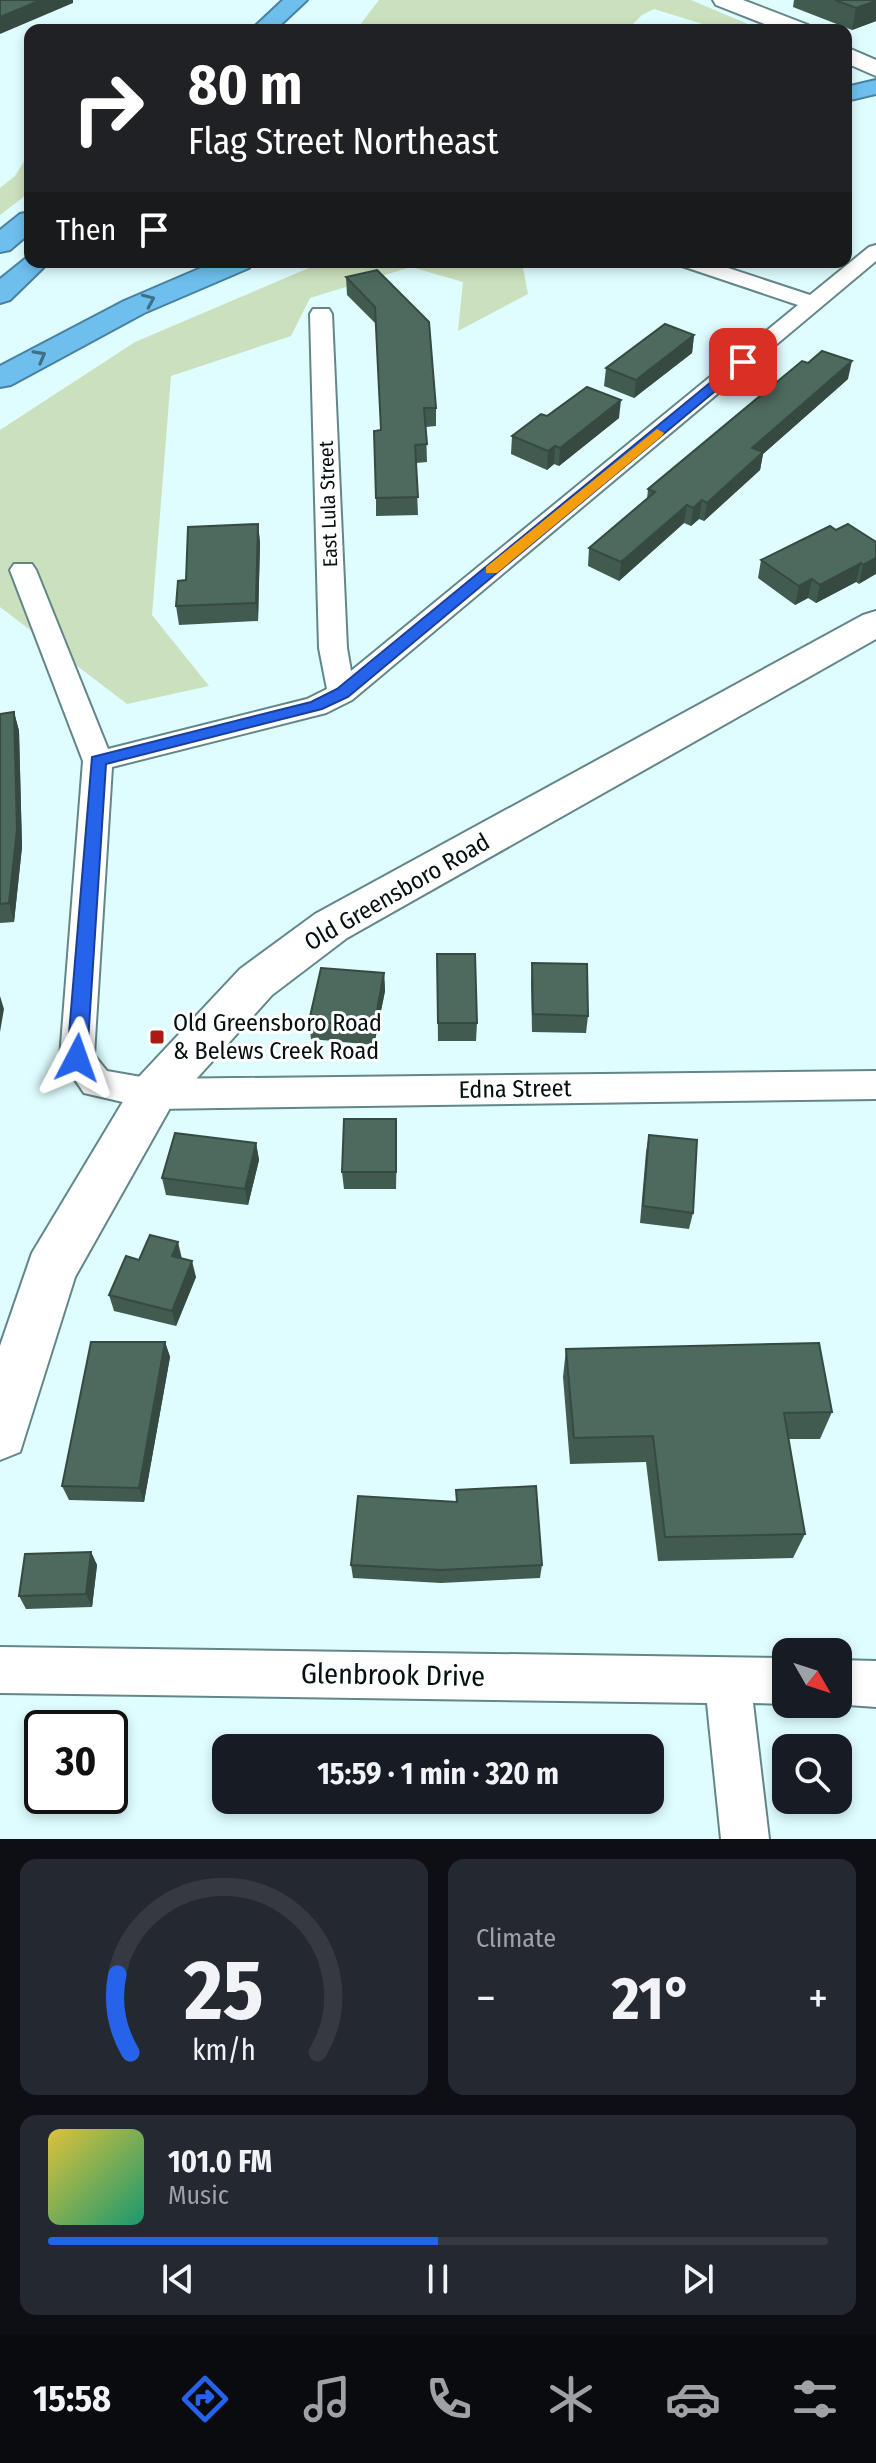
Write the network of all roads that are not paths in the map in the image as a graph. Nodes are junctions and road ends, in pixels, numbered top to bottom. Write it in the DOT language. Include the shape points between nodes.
graph roads {
  1 [pos="296,0"];
  2 [pos="724,0"];
  3 [pos="269,24"];
  4 [pos="785,24"];
  5 [pos="852,51"];
  6 [pos="852,57"];
  7 [pos="875,69"];
  8 [pos="852,73"];
  9 [pos="852,89"];
  10 [pos="24,225"];
  11 [pos="0,244"];
  12 [pos="876,251"];
  13 [pos="28,268"];
  14 [pos="225,268"];
  15 [pos="707,268"];
  16 [pos="0,294"];
  17 [pos="814,303"];
  18 [pos="321,314"];
  19 [pos="0,378"];
  20 [pos="23,570"];
  21 [pos="876,623"];
  22 [pos="342,693"];
  23 [pos="98,761"];
  24 [pos="876,1085"];
  25 [pos="153,1094"];
  26 [pos="0,1433"];
  27 [pos="0,1670"];
  28 [pos="727,1680"];
  29 [pos="772,1681"];
  30 [pos="852,1683"];
  31 [pos="876,1684"];
  32 [pos="745,1839"];
  1 -- 3 [label="highway"];
  2 -- 4 [label="street"];
  5 -- 7 [label="street"];
  6 -- 7 [label="street"];
  7 -- 8 [label="highway"];
  7 -- 9 [label="highway"];
  10 -- 11 [label="highway"];
  12 -- 17 [label="street"];
  13 -- 16 [label="highway"];
  19 -- 14 [label="highway, one-way" via="134,307"];
  15 -- 17 [label="street"];
  17 -- 22 [label="street"];
  18 -- 22 [label="street, East Lula Street" via="333,648"];
  20 -- 23 [label="street"];
  21 -- 25 [label="street, Old Greensboro Road" via="331,926 256,982"];
  22 -- 23 [label="street" via="316,706"];
  23 -- 25 [label="street, Edna Street" via="77,1058 96,1083"];
  24 -- 25 [label="street, Edna Street"];
  25 -- 26 [label="street, Old Greensboro Road" via="51,1270"];
  27 -- 28 [label="street, Glenbrook Drive"];
  28 -- 29 [label="street, Glenbrook Drive"];
  28 -- 32 [label="street"];
  30 -- 31 [label="street"];
}
